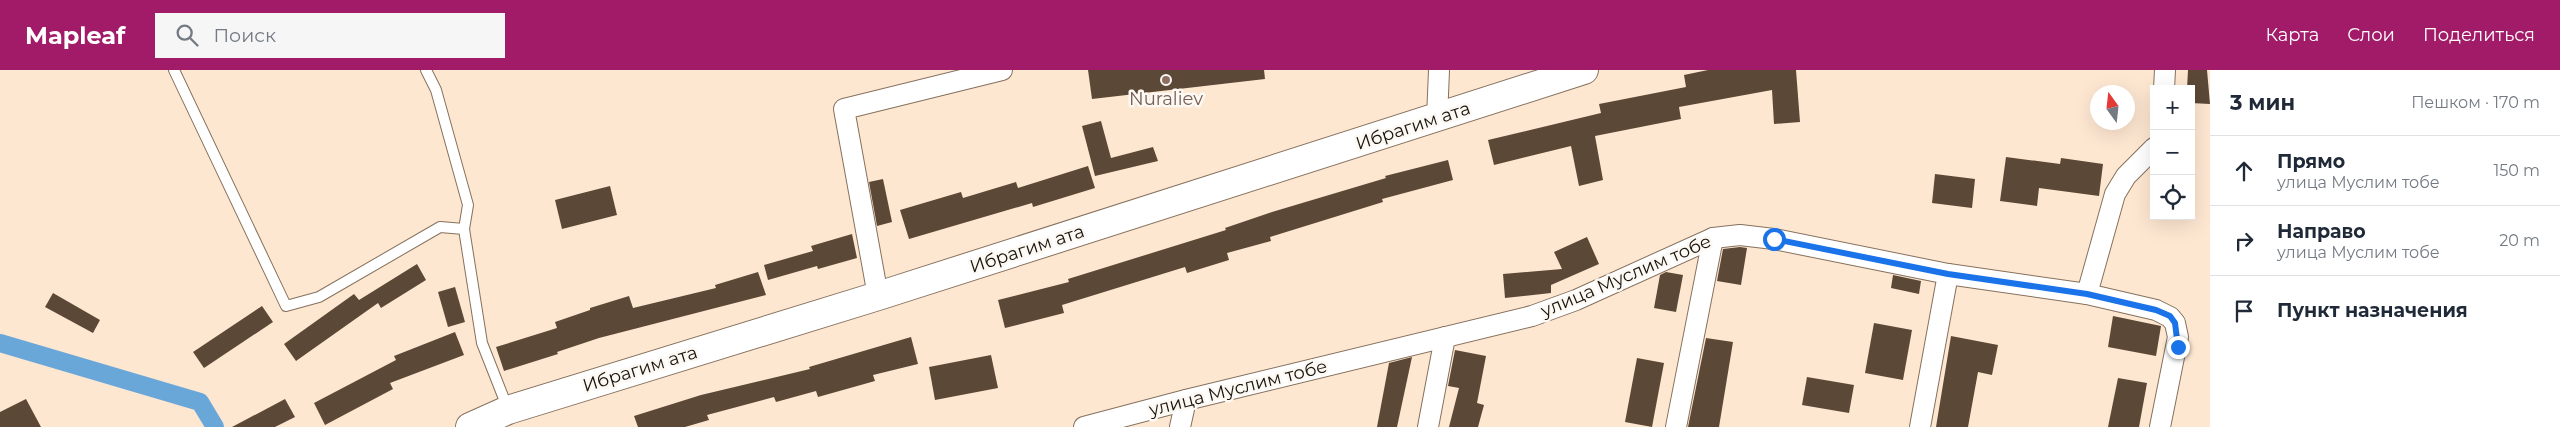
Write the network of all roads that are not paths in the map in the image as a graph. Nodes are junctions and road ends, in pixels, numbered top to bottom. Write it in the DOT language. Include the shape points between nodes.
graph roads {
  1 [pos="174,70"];
  2 [pos="426,70"];
  3 [pos="1002,70"];
  4 [pos="1439,70"];
  5 [pos="1584,70"];
  6 [pos="2165,70"];
  7 [pos="2164,85"];
  8 [pos="1437,119"];
  9 [pos="2150,152"];
  10 [pos="464,229"];
  11 [pos="1713,238"];
  12 [pos="1948,274"];
  13 [pos="2087,294"];
  14 [pos="878,296"];
  15 [pos="1445,337"];
  16 [pos="1186,400"];
  17 [pos="508,410"];
  18 [pos="470,427"];
  19 [pos="1084,427"];
  20 [pos="1180,427"];
  21 [pos="1428,427"];
  22 [pos="1676,427"];
  23 [pos="1920,427"];
  24 [pos="2160,427"];
  1 -- 10 [label="lane" via="286,306 319,297 440,227"];
  2 -- 10 [label="lane" via="436,90 468,205"];
  3 -- 14 [label="street" via="844,109"];
  4 -- 8 [label="street"];
  5 -- 8 [label="street, Ибрагим ата"];
  6 -- 7 [label="street"];
  8 -- 14 [label="street, Ибрагим ата"];
  9 -- 13 [label="street" via="2126,176 2115,194"];
  10 -- 17 [label="lane" via="482,343"];
  11 -- 12 [label="street, улица Муслим тобе" via="1740,235 1774,239"];
  11 -- 15 [label="street, улица Муслим тобе" via="1576,300 1532,316"];
  11 -- 22 [label="street"];
  12 -- 13 [label="street, улица Муслим тобе"];
  12 -- 23 [label="street"];
  13 -- 24 [label="street, улица Муслим тобе" via="2164,312 2175,323 2178,347"];
  14 -- 17 [label="street, Ибрагим ата"];
  15 -- 16 [label="street, улица Муслим тобе"];
  15 -- 21 [label="street"];
  16 -- 19 [label="street, улица Муслим тобе"];
  16 -- 20 [label="street"];
  17 -- 18 [label="street, Ибрагим ата"];
}
